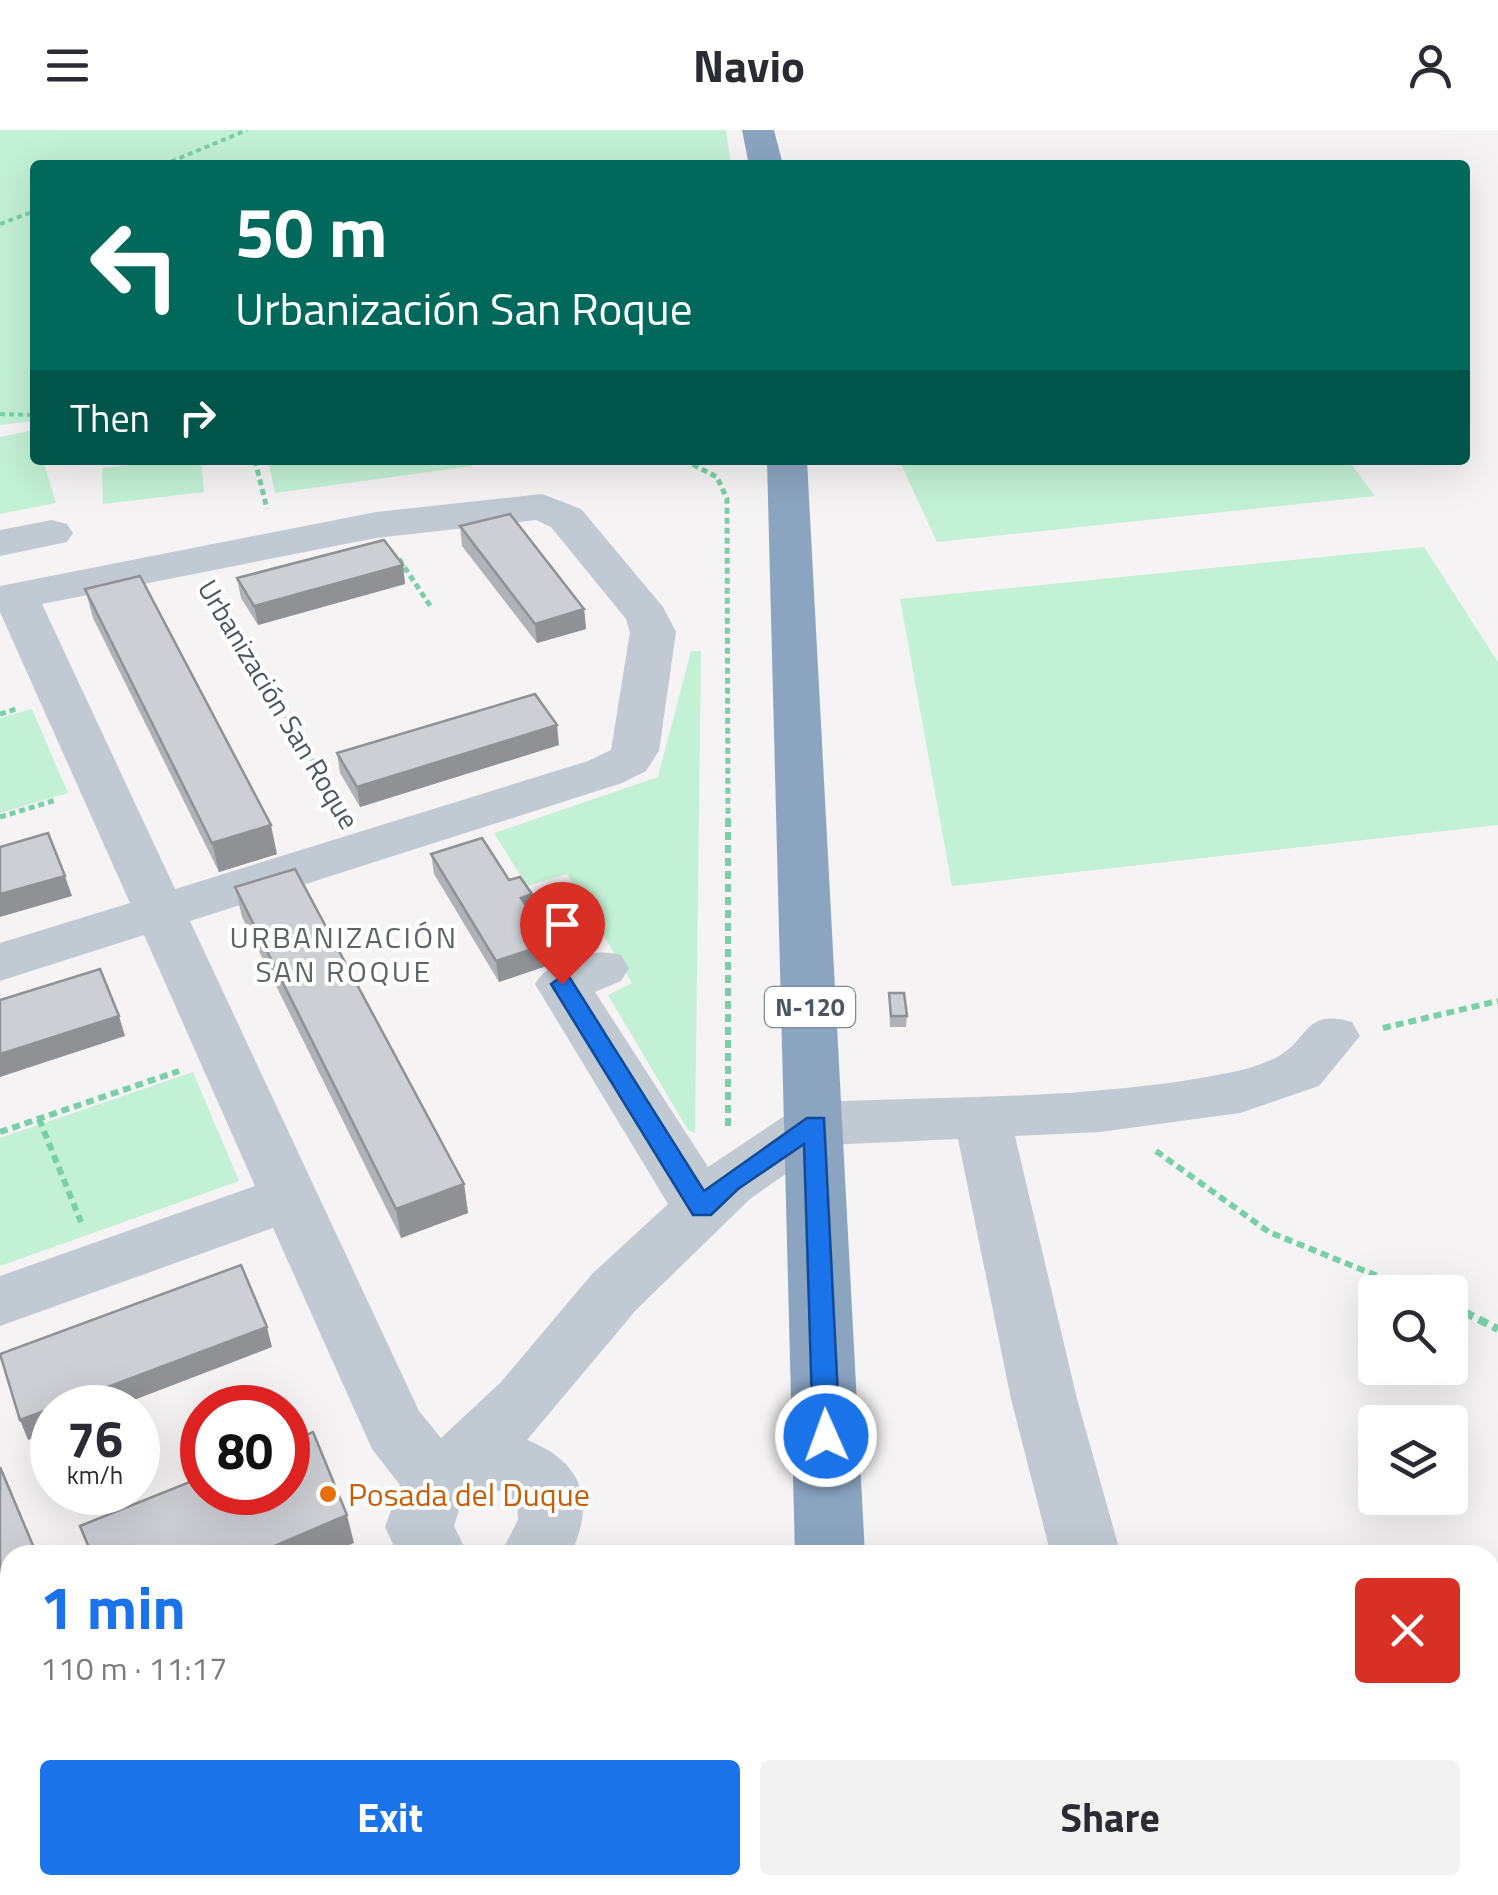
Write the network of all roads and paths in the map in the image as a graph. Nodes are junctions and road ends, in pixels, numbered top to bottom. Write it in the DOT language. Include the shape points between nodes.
graph roads {
  1 [pos="247,130"];
  2 [pos="758,130"];
  3 [pos="175,160"];
  4 [pos="765,160"];
  5 [pos="30,213"];
  6 [pos="0,224"];
  7 [pos="0,414"];
  8 [pos="30,416"];
  9 [pos="256,465"];
  10 [pos="694,465"];
  11 [pos="787,465"];
  12 [pos="376,525"];
  13 [pos="52,533"];
  14 [pos="0,543"];
  15 [pos="276,544"];
  16 [pos="194,560"];
  17 [pos="8,598"];
  18 [pos="431,607"];
  19 [pos="75,795"];
  20 [pos="0,817"];
  21 [pos="365,848"];
  22 [pos="160,913"];
  23 [pos="0,962"];
  24 [pos="602,968"];
  25 [pos="1498,1001"];
  26 [pos="1332,1036"];
  27 [pos="224,1055"];
  28 [pos="1100,1112"];
  29 [pos="982,1117"];
  30 [pos="39,1119"];
  31 [pos="815,1124"];
  32 [pos="0,1132"];
  33 [pos="292,1196"];
  34 [pos="716,1196"];
  35 [pos="82,1224"];
  36 [pos="1374,1275"];
  37 [pos="0,1301"];
  38 [pos="1468,1314"];
  39 [pos="1498,1329"];
  40 [pos="573,1343"];
  41 [pos="450,1472"];
  42 [pos="536,1474"];
  43 [pos="428,1545"];
  44 [pos="541,1545"];
  45 [pos="830,1545"];
  46 [pos="1083,1545"];
  1 -- 3 [label="path"];
  2 -- 4 [label="highway"];
  5 -- 6 [label="path"];
  7 -- 8 [label="path"];
  9 -- 15 [label="path"];
  10 -- 34 [label="path" via="717,476 727,499"];
  11 -- 31 [label="highway, N-120"];
  12 -- 15 [label="street, Urbanización San Roque"];
  12 -- 18 [label="path"];
  12 -- 21 [label="street, Urbanización San Roque" via="542,507 566,518 647,616 652,632 646,696 629,760"];
  13 -- 14 [label="street"];
  15 -- 16 [label="street, Urbanización San Roque"];
  16 -- 17 [label="street, Urbanización San Roque"];
  16 -- 21 [label="path, Urbanización San Roque"];
  17 -- 22 [label="street, Urbanización San Roque"];
  19 -- 20 [label="path"];
  21 -- 22 [label="street, Urbanización San Roque"];
  22 -- 23 [label="street, Urbanización San Roque"];
  22 -- 27 [label="street, Urbanización San Roque"];
  24 -- 34 [label="street" via="562,984"];
  25 -- 26 [label="path" via="1420,1023"];
  26 -- 28 [label="street" via="1299,1071 1240,1092"];
  27 -- 30 [label="path"];
  27 -- 33 [label="street, Urbanización San Roque"];
  28 -- 29 [label="street"];
  28 -- 36 [label="path" via="1269,1232"];
  29 -- 31 [label="street"];
  29 -- 46 [label="street"];
  30 -- 32 [label="path"];
  30 -- 35 [label="path"];
  31 -- 34 [label="street"];
  31 -- 45 [label="highway, N-120"];
  33 -- 37 [label="street"];
  33 -- 41 [label="street, Urbanización San Roque" via="395,1429 421,1463"];
  34 -- 40 [label="street" via="614,1292"];
  38 -- 39 [label="path"];
  40 -- 41 [label="street"];
  40 -- 42 [label="street"];
  41 -- 42 [label="street" via="499,1459"];
  41 -- 43 [label="street" via="422,1509 420,1527"];
  42 -- 44 [label="street" via="554,1505 553,1524"];
}
